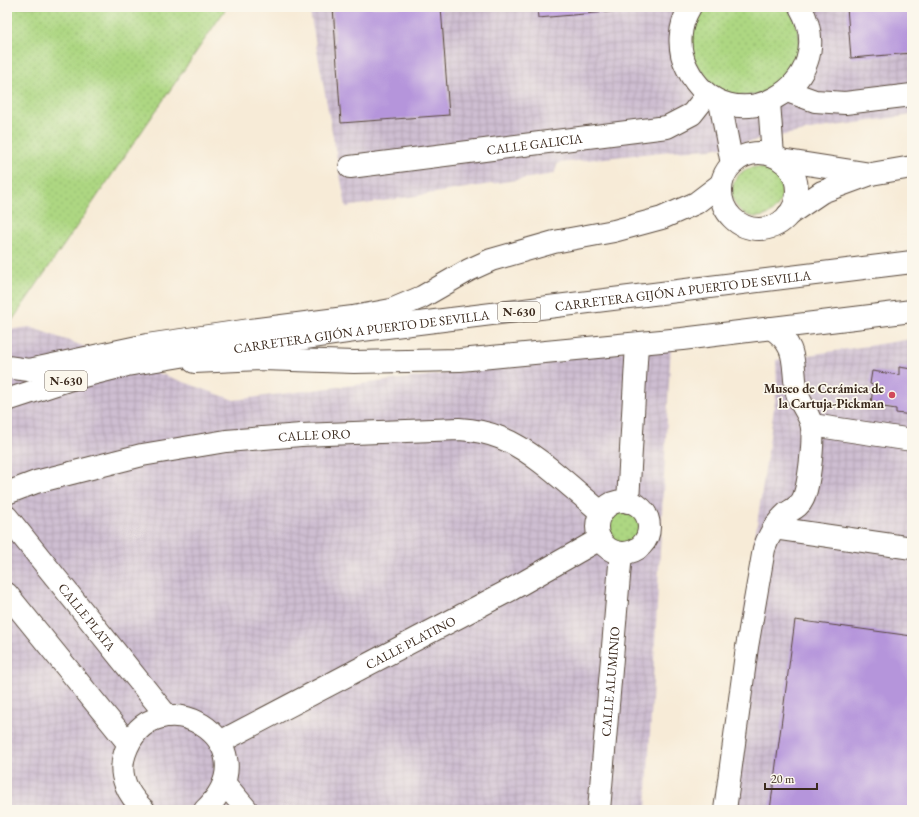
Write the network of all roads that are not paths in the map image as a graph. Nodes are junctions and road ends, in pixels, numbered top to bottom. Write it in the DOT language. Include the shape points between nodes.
graph roads {
  1 [pos="689,7"];
  2 [pos="800,7"];
  3 [pos="787,91"];
  4 [pos="912,95"];
  5 [pos="714,98"];
  6 [pos="769,102"];
  7 [pos="777,158"];
  8 [pos="732,164"];
  9 [pos="350,167"];
  10 [pos="912,167"];
  11 [pos="871,174"];
  12 [pos="721,184"];
  13 [pos="788,215"];
  14 [pos="912,262"];
  15 [pos="912,311"];
  16 [pos="815,323"];
  17 [pos="771,328"];
  18 [pos="250,330"];
  19 [pos="354,331"];
  20 [pos="637,344"];
  21 [pos="127,365"];
  22 [pos="7,367"];
  23 [pos="7,400"];
  24 [pos="810,419"];
  25 [pos="912,440"];
  26 [pos="7,493"];
  27 [pos="628,502"];
  28 [pos="602,512"];
  29 [pos="7,517"];
  30 [pos="774,528"];
  31 [pos="600,539"];
  32 [pos="912,548"];
  33 [pos="621,553"];
  34 [pos="7,594"];
  35 [pos="167,716"];
  36 [pos="220,742"];
  37 [pos="128,743"];
  38 [pos="224,783"];
  39 [pos="133,807"];
  40 [pos="205,810"];
  41 [pos="247,810"];
  42 [pos="599,810"];
  43 [pos="725,810"];
  1 -- 5 [label="main road" via="680,39 683,61 692,80"];
  2 -- 3 [label="main road" via="810,34 809,55 801,75"];
  3 -- 4 [label="main road" via="815,101 845,103"];
  3 -- 6 [label="main road"];
  5 -- 6 [label="main road" via="748,107"];
  5 -- 8 [label="main road"];
  5 -- 9 [label="main road, CALLE GALICIA" via="692,114 667,127"];
  6 -- 7 [label="main road"];
  7 -- 8 [label="main road" via="762,153 751,154 740,157"];
  7 -- 11 [label="main road"];
  7 -- 13 [label="main road" via="788,167 796,185 796,196"];
  8 -- 12 [label="main road"];
  10 -- 11 [label="main road"];
  11 -- 13 [label="main road" via="822,192"];
  12 -- 13 [label="main road" via="724,206 730,216 743,226 759,229 770,227"];
  12 -- 18 [label="main road" via="696,203 650,222 554,242 491,260 422,298 391,310"];
  14 -- 19 [label="main road, CARRETERA GIJÓN A PUERTO DE SEVILLA / N-630"];
  15 -- 16 [label="main road"];
  16 -- 17 [label="main road"];
  16 -- 24 [label="main road" via="805,335 802,348"];
  17 -- 20 [label="main road"];
  17 -- 24 [label="main road" via="787,341 796,369 797,393"];
  18 -- 19 [label="main road"];
  18 -- 21 [label="main road"];
  18 -- 22 [label="main road" via="147,345 29,370"];
  19 -- 21 [label="main road, CARRETERA GIJÓN A PUERTO DE SEVILLA / N-630"];
  20 -- 21 [label="main road" via="460,360 354,362 262,359"];
  20 -- 27 [label="main road"];
  21 -- 23 [label="main road, CARRETERA GIJÓN A PUERTO DE SEVILLA / N-630" via="71,379"];
  24 -- 25 [label="main road"];
  24 -- 30 [label="main road" via="812,455 803,499 796,508 781,518"];
  26 -- 28 [label="main road, CALLE ORO" via="36,482 142,455 226,442 301,435 459,429 480,431 519,447"];
  27 -- 28 [label="main road" via="613,503"];
  27 -- 33 [label="main road" via="643,510 649,530 638,549"];
  28 -- 31 [label="main road" via="597,526"];
  29 -- 35 [label="main road, CALLE PLATA"];
  30 -- 32 [label="main road"];
  30 -- 43 [label="main road" via="764,548 752,612"];
  31 -- 33 [label="main road" via="613,551"];
  31 -- 36 [label="main road, CALLE PLATINO" via="512,589"];
  33 -- 42 [label="main road, CALLE ALUMINIO"];
  34 -- 37 [label="main road"];
  35 -- 36 [label="main road" via="183,716 198,721"];
  35 -- 37 [label="main road" via="151,721 138,730"];
  36 -- 38 [label="main road" via="226,762"];
  37 -- 39 [label="main road" via="122,773"];
  38 -- 40 [label="main road" via="216,799"];
  38 -- 41 [label="main road"];
}
